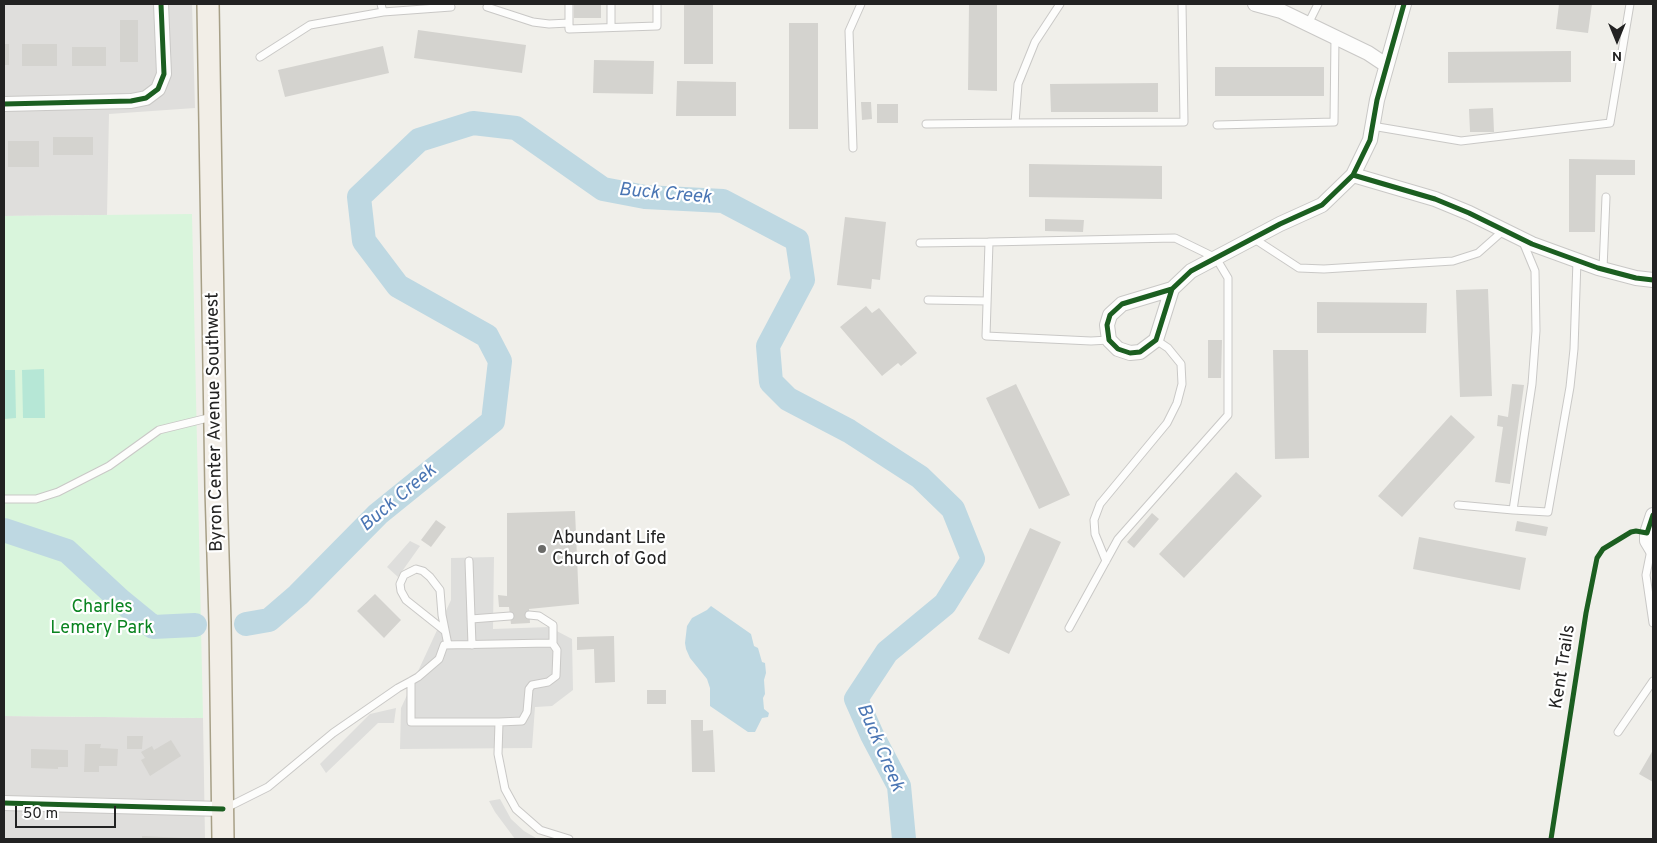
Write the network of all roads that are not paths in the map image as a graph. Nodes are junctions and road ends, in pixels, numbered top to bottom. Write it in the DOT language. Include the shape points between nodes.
graph roads {
  1 [pos="161,4"];
  2 [pos="208,4"];
  3 [pos="381,4"];
  4 [pos="568,4"];
  5 [pos="611,4"];
  6 [pos="657,4"];
  7 [pos="861,4"];
  8 [pos="1060,4"];
  9 [pos="1182,4"];
  10 [pos="1255,4"];
  11 [pos="1318,4"];
  12 [pos="1404,4"];
  13 [pos="1630,4"];
  14 [pos="451,7"];
  15 [pos="487,8"];
  16 [pos="383,12"];
  17 [pos="569,23"];
  18 [pos="1308,24"];
  19 [pos="611,27"];
  20 [pos="1335,37"];
  21 [pos="260,57"];
  22 [pos="1386,65"];
  23 [pos="4,104"];
  24 [pos="1015,123"];
  25 [pos="926,124"];
  26 [pos="1217,125"];
  27 [pos="1372,126"];
  28 [pos="853,148"];
  29 [pos="1353,175"];
  30 [pos="1606,197"];
  31 [pos="1504,230"];
  32 [pos="1253,238"];
  33 [pos="1522,239"];
  34 [pos="920,242"];
  35 [pos="989,242"];
  36 [pos="1216,258"];
  37 [pos="1577,260"];
  38 [pos="1603,270"];
  39 [pos="1653,280"];
  40 [pos="1172,289"];
  41 [pos="928,300"];
  42 [pos="987,301"];
  43 [pos="1109,340"];
  44 [pos="1156,340"];
  45 [pos="215,416"];
  46 [pos="4,499"];
  47 [pos="1458,504"];
  48 [pos="1513,510"];
  49 [pos="1653,515"];
  50 [pos="1652,550"];
  51 [pos="469,561"];
  52 [pos="1106,561"];
  53 [pos="529,615"];
  54 [pos="510,616"];
  55 [pos="471,619"];
  56 [pos="1653,623"];
  57 [pos="1068,628"];
  58 [pos="445,630"];
  59 [pos="553,644"];
  60 [pos="448,645"];
  61 [pos="472,645"];
  62 [pos="411,681"];
  63 [pos="1653,681"];
  64 [pos="499,722"];
  65 [pos="1618,732"];
  66 [pos="4,803"];
  67 [pos="223,809"];
  68 [pos="223,839"];
  69 [pos="569,839"];
  1 -- 23 [label="street" via="164,74 158,89 146,98"];
  2 -- 45 [label="main road, Byron Center Avenue Southwest"];
  3 -- 16 [label="lane"];
  4 -- 17 [label="lane"];
  5 -- 19 [label="lane"];
  6 -- 19 [label="lane" via="657,26"];
  7 -- 28 [label="lane" via="849,31"];
  8 -- 24 [label="lane" via="1035,42 1018,84"];
  9 -- 24 [label="lane" via="1184,122"];
  10 -- 18 [label="street" via="1281,11"];
  11 -- 18 [label="lane"];
  12 -- 22 [label="street"];
  13 -- 27 [label="lane" via="1610,123 1461,141"];
  14 -- 16 [label="lane"];
  15 -- 17 [label="lane" via="533,22"];
  16 -- 21 [label="lane" via="310,25"];
  17 -- 19 [label="lane" via="569,29"];
  18 -- 20 [label="street"];
  20 -- 22 [label="street"];
  20 -- 26 [label="lane" via="1334,122"];
  22 -- 27 [label="street"];
  24 -- 25 [label="lane"];
  27 -- 29 [label="street" via="1370,140"];
  29 -- 31 [label="street" via="1435,199"];
  29 -- 32 [label="street" via="1322,205"];
  30 -- 38 [label="lane"];
  31 -- 32 [label="lane" via="1478,253 1453,261 1324,269 1299,268"];
  31 -- 33 [label="street"];
  32 -- 36 [label="street"];
  33 -- 37 [label="street"];
  33 -- 48 [label="lane" via="1535,271 1536,331 1532,384"];
  34 -- 35 [label="lane"];
  35 -- 36 [label="lane" via="1175,238"];
  35 -- 42 [label="lane"];
  36 -- 40 [label="street" via="1191,271"];
  36 -- 52 [label="lane" via="1228,278 1228,415 1118,539"];
  37 -- 38 [label="street"];
  37 -- 48 [label="lane" via="1570,387 1548,512"];
  38 -- 39 [label="street"];
  40 -- 43 [label="street" via="1122,304 1110,315 1107,325"];
  40 -- 44 [label="street"];
  41 -- 42 [label="lane"];
  42 -- 43 [label="lane" via="986,336"];
  43 -- 44 [label="street" via="1130,354 1140,352"];
  44 -- 52 [label="lane" via="1168,348 1181,364 1182,384 1167,423 1100,504 1094,520"];
  45 -- 46 [label="lane" via="159,430 109,466 58,492 36,499"];
  45 -- 67 [label="main road, Byron Center Avenue Southwest"];
  47 -- 48 [label="lane"];
  49 -- 50 [label="street" via="1646,541"];
  50 -- 56 [label="lane" via="1646,575"];
  51 -- 55 [label="lane"];
  52 -- 57 [label="lane"];
  53 -- 59 [label="lane" via="539,616 553,625"];
  54 -- 55 [label="lane"];
  55 -- 61 [label="lane"];
  58 -- 58 [label="lane" via="440,590 430,577 416,569 404,575 400,584 406,600"];
  58 -- 60 [label="lane"];
  59 -- 61 [label="lane"];
  59 -- 64 [label="lane" via="557,650 556,676 548,682 532,685 527,712 522,720"];
  60 -- 61 [label="lane"];
  60 -- 62 [label="lane" via="444,645 439,660"];
  62 -- 64 [label="lane" via="412,722"];
  62 -- 67 [label="lane" via="333,733 268,787"];
  63 -- 65 [label="lane"];
  64 -- 69 [label="lane" via="498,754 505,790 516,809 540,830"];
  66 -- 67 [label="street"];
  67 -- 68 [label="main road, Byron Center Avenue Southwest"];
}
